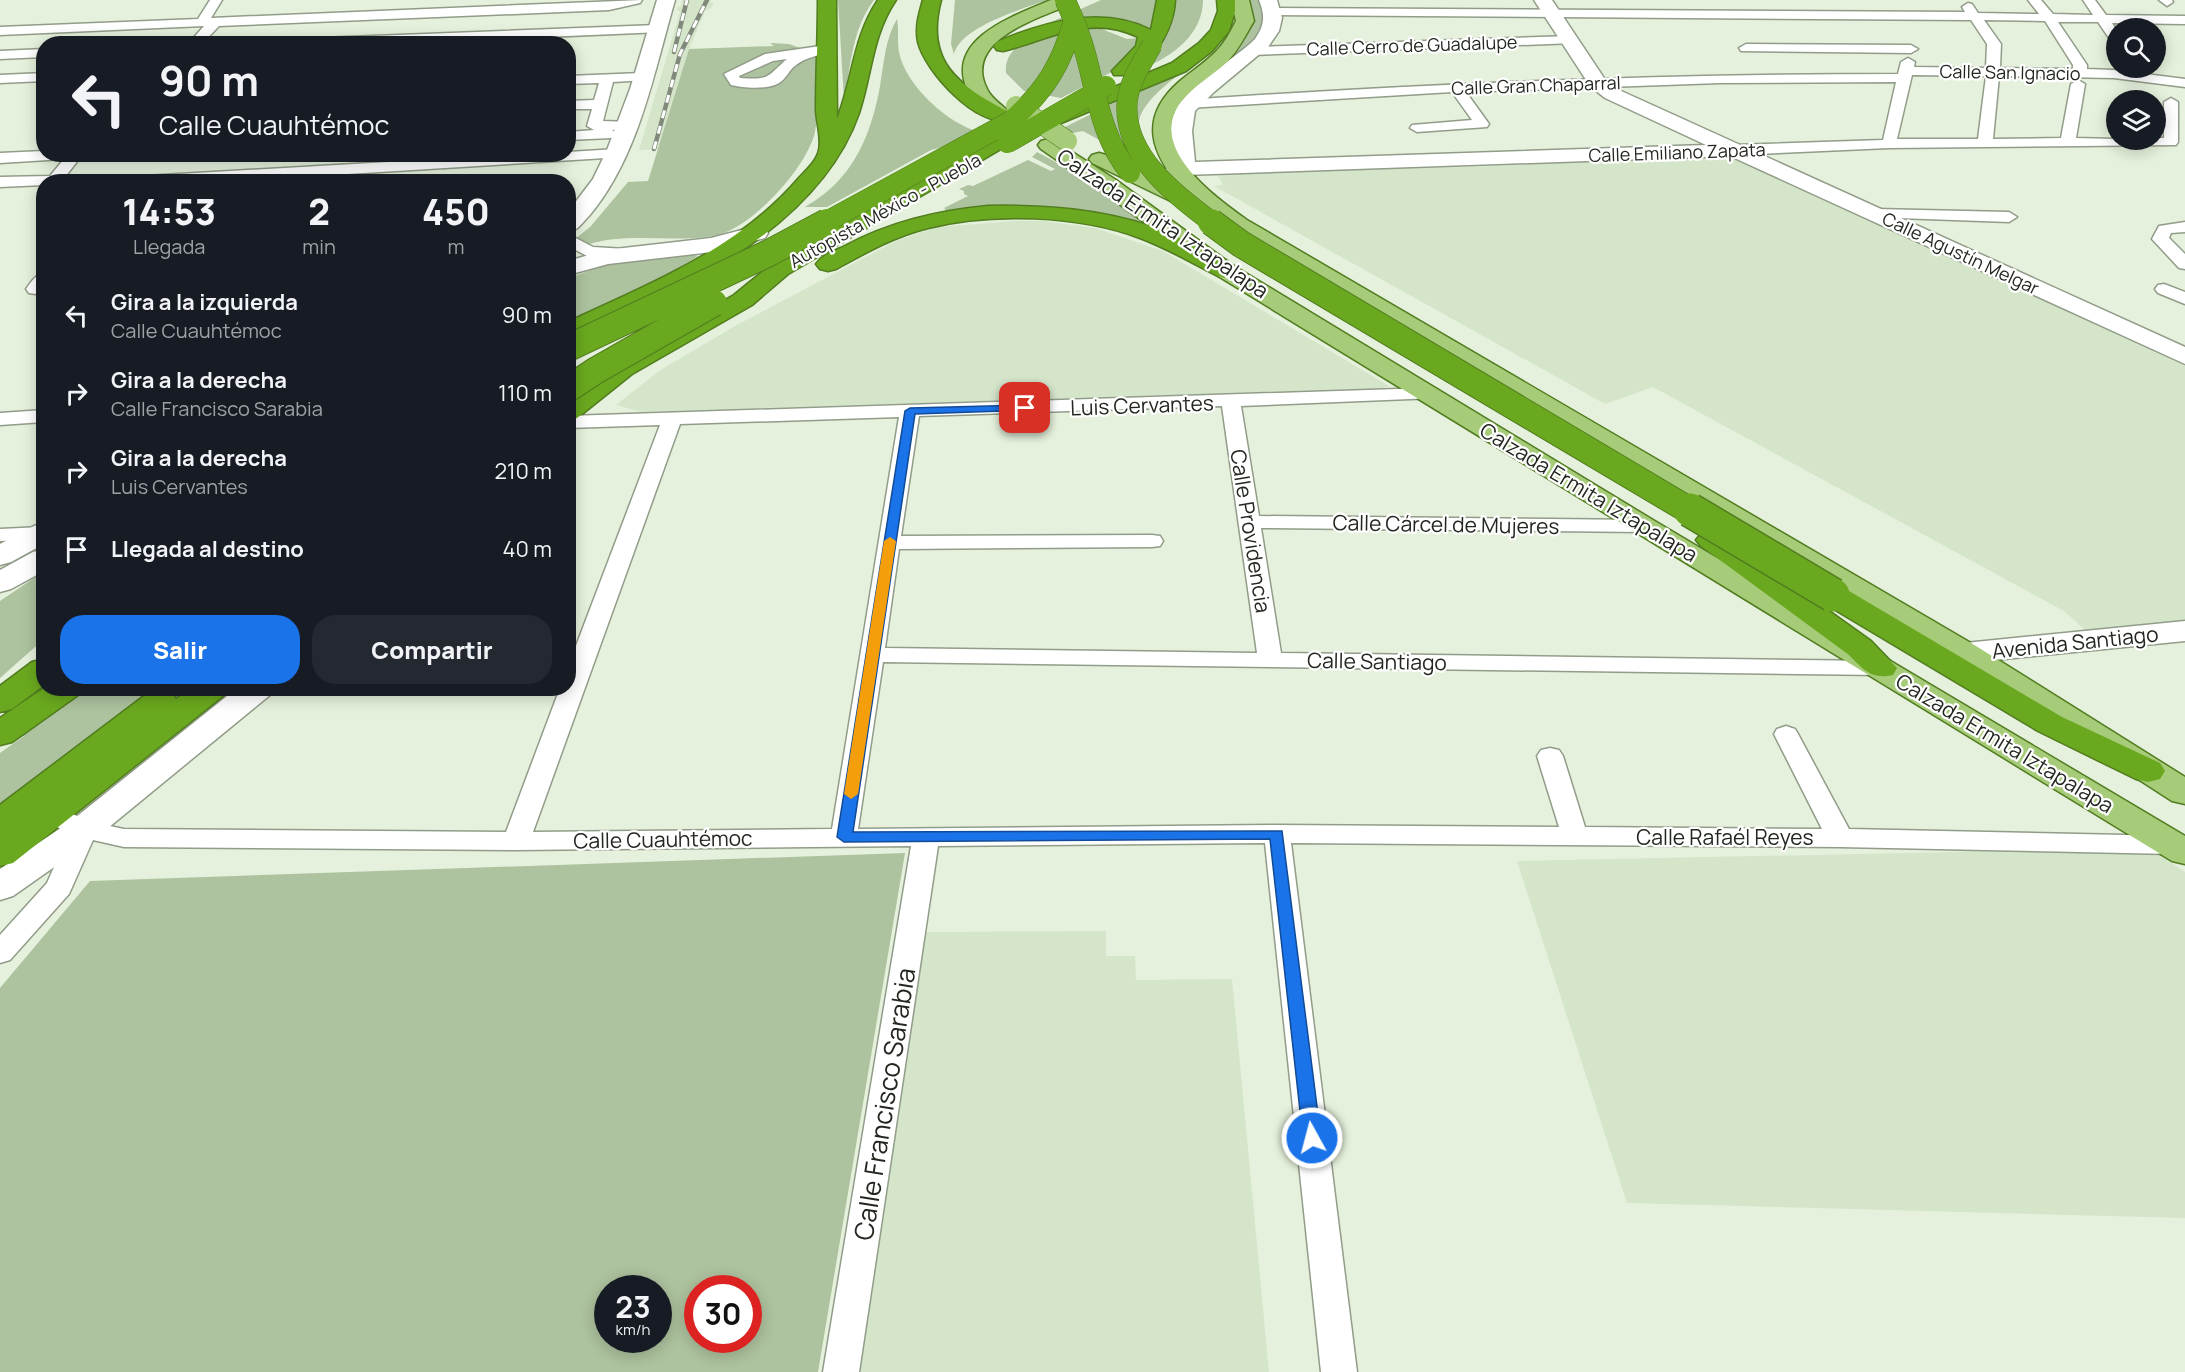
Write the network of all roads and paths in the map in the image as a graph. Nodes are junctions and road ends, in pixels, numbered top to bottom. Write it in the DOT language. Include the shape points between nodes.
graph roads {
  1 [pos="216,0"];
  2 [pos="666,0"];
  3 [pos="827,0"];
  4 [pos="887,0"];
  5 [pos="932,0"];
  6 [pos="1166,0"];
  7 [pos="1210,0"];
  8 [pos="1226,0"];
  9 [pos="1240,0"];
  10 [pos="1886,0"];
  11 [pos="1963,0"];
  12 [pos="2034,0"];
  13 [pos="2089,0"];
  14 [pos="609,3"];
  15 [pos="569,4"];
  16 [pos="1073,5"];
  17 [pos="410,6"];
  18 [pos="1270,6"];
  19 [pos="1467,6"];
  20 [pos="1547,6"];
  21 [pos="1896,15"];
  22 [pos="646,16"];
  23 [pos="1975,16"];
  24 [pos="2049,17"];
  25 [pos="2104,18"];
  26 [pos="2106,21"];
  27 [pos="216,22"];
  28 [pos="2183,22"];
  29 [pos="202,23"];
  30 [pos="0,31"];
  31 [pos="560,33"];
  32 [pos="202,36"];
  33 [pos="399,36"];
  34 [pos="499,36"];
  35 [pos="1570,40"];
  36 [pos="1152,45"];
  37 [pos="1746,48"];
  38 [pos="1911,49"];
  39 [pos="820,50"];
  40 [pos="1253,51"];
  41 [pos="36,53"];
  42 [pos="999,53"];
  43 [pos="0,55"];
  44 [pos="1993,72"];
  45 [pos="1905,74"];
  46 [pos="2106,75"];
  47 [pos="1209,76"];
  48 [pos="36,77"];
  49 [pos="642,77"];
  50 [pos="607,78"];
  51 [pos="2165,78"];
  52 [pos="0,79"];
  53 [pos="2079,79"];
  54 [pos="576,80"];
  55 [pos="1597,82"];
  56 [pos="2185,82"];
  57 [pos="1455,87"];
  58 [pos="1000,89"];
  59 [pos="2170,102"];
  60 [pos="1191,103"];
  61 [pos="600,104"];
  62 [pos="576,105"];
  63 [pos="1169,105"];
  64 [pos="1010,114"];
  65 [pos="1418,128"];
  66 [pos="626,129"];
  67 [pos="576,135"];
  68 [pos="2068,141"];
  69 [pos="1058,143"];
  70 [pos="1985,143"];
  71 [pos="1888,144"];
  72 [pos="1737,150"];
  73 [pos="831,153"];
  74 [pos="617,154"];
  75 [pos="36,156"];
  76 [pos="576,157"];
  77 [pos="0,158"];
  78 [pos="69,162"];
  79 [pos="513,162"];
  80 [pos="1180,169"];
  81 [pos="59,174"];
  82 [pos="358,174"];
  83 [pos="36,181"];
  84 [pos="0,182"];
  85 [pos="833,213"];
  86 [pos="1876,214"];
  87 [pos="777,216"];
  88 [pos="2009,217"];
  89 [pos="576,218"];
  90 [pos="1239,225"];
  91 [pos="2185,227"];
  92 [pos="757,233"];
  93 [pos="576,235"];
  94 [pos="1284,250"];
  95 [pos="629,254"];
  96 [pos="2185,264"];
  97 [pos="576,265"];
  98 [pos="1219,265"];
  99 [pos="780,269"];
  100 [pos="2185,280"];
  101 [pos="640,296"];
  102 [pos="2185,299"];
  103 [pos="743,300"];
  104 [pos="576,328"];
  105 [pos="576,344"];
  106 [pos="2185,356"];
  107 [pos="576,384"];
  108 [pos="1428,394"];
  109 [pos="1231,402"];
  110 [pos="576,406"];
  111 [pos="910,411"];
  112 [pos="36,417"];
  113 [pos="0,419"];
  114 [pos="672,419"];
  115 [pos="576,422"];
  116 [pos="1249,522"];
  117 [pos="1643,526"];
  118 [pos="0,535"];
  119 [pos="36,540"];
  120 [pos="1152,541"];
  121 [pos="36,543"];
  122 [pos="890,543"];
  123 [pos="36,548"];
  124 [pos="0,556"];
  125 [pos="0,583"];
  126 [pos="2185,631"];
  127 [pos="1965,654"];
  128 [pos="873,655"];
  129 [pos="1270,660"];
  130 [pos="1881,668"];
  131 [pos="36,675"];
  132 [pos="576,679"];
  133 [pos="55,696"];
  134 [pos="166,696"];
  135 [pos="202,696"];
  136 [pos="248,696"];
  137 [pos="570,696"];
  138 [pos="0,702"];
  139 [pos="0,734"];
  140 [pos="1786,734"];
  141 [pos="1550,756"];
  142 [pos="2148,771"];
  143 [pos="2185,793"];
  144 [pos="52,814"];
  145 [pos="0,823"];
  146 [pos="84,829"];
  147 [pos="1277,834"];
  148 [pos="926,836"];
  149 [pos="1575,836"];
  150 [pos="844,837"];
  151 [pos="1840,838"];
  152 [pos="516,841"];
  153 [pos="2179,849"];
  154 [pos="0,854"];
  155 [pos="0,887"];
  156 [pos="0,953"];
  157 [pos="841,1372"];
  158 [pos="1339,1372"];
  1 -- 29 [label="street"];
  2 -- 22 [label="street"];
  3 -- 39 [label="highway"];
  4 -- 73 [label="highway" via="870,28 854,99"];
  5 -- 64 [label="highway" via="925,30 939,68 966,97"];
  6 -- 36 [label="highway, Autopista México - Puebla" via="1165,18"];
  7 -- 99 [label="highway" via="1209,23 1177,55 984,144"];
  8 -- 99 [label="highway" via="1228,14 1213,40 1179,67 999,142"];
  9 -- 47 [label="main road" via="1245,21"];
  10 -- 21 [label="street"];
  11 -- 23 [label="street"];
  12 -- 24 [label="street"];
  13 -- 25 [label="street"];
  14 -- 15 [label="street"];
  14 -- 22 [label="street"];
  15 -- 17 [label="street"];
  15 -- 31 [label="street"];
  16 -- 42 [label="main road" via="1020,32"];
  16 -- 64 [label="highway, Autopista México - Puebla, bridge" via="1066,51 1056,73 1035,101"];
  16 -- 64 [label="main road" via="1001,29 976,51 972,76 978,91"];
  16 -- 130 [label="highway, bridge" via="1106,133 1122,165 1168,208 1230,251 1711,540 1845,637"];
  17 -- 27 [label="street"];
  17 -- 33 [label="street"];
  18 -- 19 [label="street"];
  18 -- 40 [label="street" via="1273,19 1266,38"];
  19 -- 20 [label="street"];
  20 -- 21 [label="street"];
  20 -- 35 [label="street"];
  21 -- 23 [label="street"];
  21 -- 38 [label="street" via="1913,39"];
  22 -- 31 [label="street"];
  22 -- 49 [label="street"];
  23 -- 24 [label="street"];
  23 -- 44 [label="street" via="1994,44"];
  24 -- 25 [label="street"];
  24 -- 53 [label="street" via="2080,65"];
  25 -- 26 [label="street"];
  25 -- 28 [label="street"];
  27 -- 29 [label="street"];
  27 -- 32 [label="street"];
  29 -- 30 [label="street"];
  31 -- 34 [label="street"];
  35 -- 40 [label="street, Calle Cerro de Guadalupe"];
  35 -- 55 [label="street"];
  36 -- 107 [label="highway, Autopista México - Puebla, bridge" via="1124,73 1089,98 656,335"];
  36 -- 142 [label="highway, bridge" via="1130,93 1127,115 1137,150 1202,215 1241,244 2050,724"];
  37 -- 38 [label="street" via="1801,43"];
  38 -- 45 [label="street"];
  39 -- 39 [label="street" via="770,57 731,74 736,82 774,80 791,62"];
  39 -- 73 [label="highway"];
  40 -- 47 [label="street"];
  41 -- 43 [label="street"];
  42 -- 85 [label="highway" via="1036,31 1080,24 1120,26 1141,31 1148,40 1127,66 1089,90"];
  44 -- 45 [label="street, Calle San Ignacio"];
  44 -- 53 [label="street, Calle San Ignacio"];
  44 -- 70 [label="street"];
  45 -- 55 [label="street, Calle Gran Chaparral"];
  45 -- 71 [label="street"];
  46 -- 53 [label="street, Calle San Ignacio"];
  47 -- 60 [label="street"];
  47 -- 63 [label="main road"];
  48 -- 52 [label="street"];
  49 -- 50 [label="street"];
  49 -- 66 [label="street"];
  50 -- 54 [label="street"];
  50 -- 61 [label="street"];
  51 -- 56 [label="street, Calle San Ignacio"];
  53 -- 68 [label="street"];
  55 -- 57 [label="street, Calle Gran Chaparral"];
  55 -- 72 [label="street, Calle Agustín Melgar" via="1612,94"];
  57 -- 60 [label="street, Calle Gran Chaparral"];
  57 -- 65 [label="street" via="1482,124"];
  58 -- 64 [label="main road"];
  59 -- 68 [label="street, Calle Emiliano Zapata" via="2171,142"];
  60 -- 63 [label="street, Calle Gran Chaparral"];
  60 -- 80 [label="street" via="1181,128 1185,156"];
  61 -- 62 [label="street"];
  61 -- 66 [label="street" via="594,126"];
  63 -- 80 [label="main road, Calzada Ermita Iztapalapa" via="1162,121 1162,138"];
  64 -- 69 [label="main road, Calzada Ermita Iztapalapa, bridge"];
  64 -- 105 [label="highway, Autopista México - Puebla, bridge" via="769,253"];
  66 -- 67 [label="street"];
  66 -- 74 [label="street"];
  68 -- 70 [label="street, Calle Emiliano Zapata"];
  69 -- 90 [label="main road" via="1090,154"];
  69 -- 98 [label="main road, Calzada Ermita Iztapalapa" via="1108,185"];
  70 -- 71 [label="street, Calle Emiliano Zapata"];
  71 -- 72 [label="street, Calle Emiliano Zapata"];
  72 -- 80 [label="street, Calle Emiliano Zapata"];
  72 -- 86 [label="street, Calle Agustín Melgar"];
  73 -- 87 [label="highway"];
  74 -- 76 [label="street"];
  74 -- 89 [label="street"];
  75 -- 77 [label="street"];
  78 -- 81 [label="street"];
  79 -- 82 [label="street"];
  80 -- 90 [label="main road, Calzada Ermita Iztapalapa" via="1205,199"];
  83 -- 84 [label="street"];
  85 -- 87 [label="highway"];
  85 -- 101 [label="highway" via="696,280"];
  86 -- 88 [label="street"];
  86 -- 106 [label="street, Calle Agustín Melgar"];
  87 -- 92 [label="highway"];
  90 -- 94 [label="main road, Calzada Ermita Iztapalapa"];
  91 -- 96 [label="street" via="2165,229 2160,238"];
  92 -- 95 [label="street" via="712,245"];
  92 -- 101 [label="highway" via="722,256"];
  93 -- 95 [label="street" via="594,254"];
  94 -- 98 [label="main road" via="1227,241 1213,245 1208,253"];
  94 -- 127 [label="main road, Calzada Ermita Iztapalapa"];
  95 -- 97 [label="street"];
  98 -- 103 [label="highway" via="1147,232 1116,223 1039,214 975,215 937,219 896,230 786,285"];
  98 -- 108 [label="main road, Calzada Ermita Iztapalapa"];
  99 -- 103 [label="highway"];
  100 -- 102 [label="street" via="2164,289"];
  101 -- 104 [label="highway"];
  103 -- 110 [label="highway" via="623,369"];
  108 -- 109 [label="street, Luis Cervantes"];
  108 -- 117 [label="main road, Calzada Ermita Iztapalapa"];
  109 -- 111 [label="street, Luis Cervantes"];
  109 -- 116 [label="street, Calle Providencia"];
  111 -- 114 [label="street, Luis Cervantes"];
  111 -- 122 [label="street"];
  112 -- 113 [label="street"];
  114 -- 115 [label="street, Luis Cervantes"];
  114 -- 132 [label="street"];
  116 -- 117 [label="street, Calle Cárcel de Mujeres"];
  116 -- 129 [label="street, Calle Providencia"];
  117 -- 130 [label="main road, Calzada Ermita Iztapalapa"];
  118 -- 119 [label="street"];
  120 -- 122 [label="street"];
  121 -- 124 [label="street"];
  122 -- 128 [label="street"];
  123 -- 125 [label="street"];
  126 -- 127 [label="street, Avenida Santiago"];
  127 -- 142 [label="main road, Calzada Ermita Iztapalapa"];
  128 -- 129 [label="street, Calle Santiago"];
  128 -- 150 [label="street"];
  129 -- 130 [label="street, Calle Santiago"];
  130 -- 153 [label="main road, Calzada Ermita Iztapalapa"];
  131 -- 138 [label="highway"];
  133 -- 139 [label="highway"];
  134 -- 145 [label="highway"];
  135 -- 144 [label="highway"];
  136 -- 146 [label="street"];
  137 -- 152 [label="street"];
  140 -- 151 [label="street"];
  141 -- 149 [label="street"];
  142 -- 143 [label="main road, Calzada Ermita Iztapalapa"];
  144 -- 146 [label="street, Calle Cuauhtémoc"];
  144 -- 154 [label="highway"];
  146 -- 152 [label="street, Calle Cuauhtémoc" via="124,838"];
  146 -- 155 [label="street"];
  146 -- 156 [label="street" via="59,887"];
  147 -- 148 [label="street, Calle Cuauhtémoc"];
  147 -- 149 [label="street, Calle Rafaél Reyes"];
  147 -- 158 [label="street"];
  148 -- 150 [label="street, Calle Cuauhtémoc"];
  148 -- 157 [label="street, Calle Francisco Sarabia"];
  149 -- 151 [label="street, Calle Rafaél Reyes"];
  150 -- 152 [label="street, Calle Cuauhtémoc"];
  151 -- 153 [label="street, Calle Rafaél Reyes"];
}
